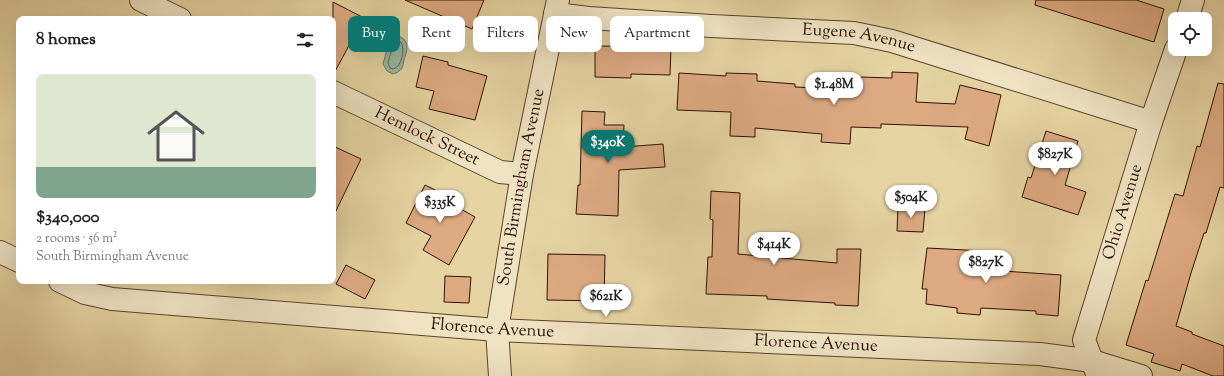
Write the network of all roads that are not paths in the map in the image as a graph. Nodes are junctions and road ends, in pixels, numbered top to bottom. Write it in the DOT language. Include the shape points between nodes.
graph roads {
  1 [pos="141,0"];
  2 [pos="1193,0"];
  3 [pos="556,7"];
  4 [pos="1189,12"];
  5 [pos="174,16"];
  6 [pos="1174,56"];
  7 [pos="336,93"];
  8 [pos="1151,122"];
  9 [pos="522,174"];
  10 [pos="0,252"];
  11 [pos="16,260"];
  12 [pos="66,284"];
  13 [pos="497,330"];
  14 [pos="1095,368"];
  15 [pos="500,376"];
  16 [pos="1141,376"];
  1 -- 5 [label="street"];
  2 -- 4 [label="street"];
  3 -- 8 [label="street, Eugene Avenue" via="589,18 854,33 892,41"];
  3 -- 9 [label="street, South Birmingham Avenue"];
  6 -- 8 [label="street, Ohio Avenue"];
  7 -- 9 [label="street, Hemlock Street" via="500,172"];
  8 -- 14 [label="street, Ohio Avenue" via="1084,340"];
  9 -- 13 [label="street, South Birmingham Avenue"];
  10 -- 11 [label="street"];
  12 -- 13 [label="street, Florence Avenue" via="85,293 112,299"];
  13 -- 14 [label="street, Florence Avenue" via="1040,354"];
  13 -- 15 [label="street, South Birmingham Avenue"];
  14 -- 16 [label="street, Florence Avenue"];
}
